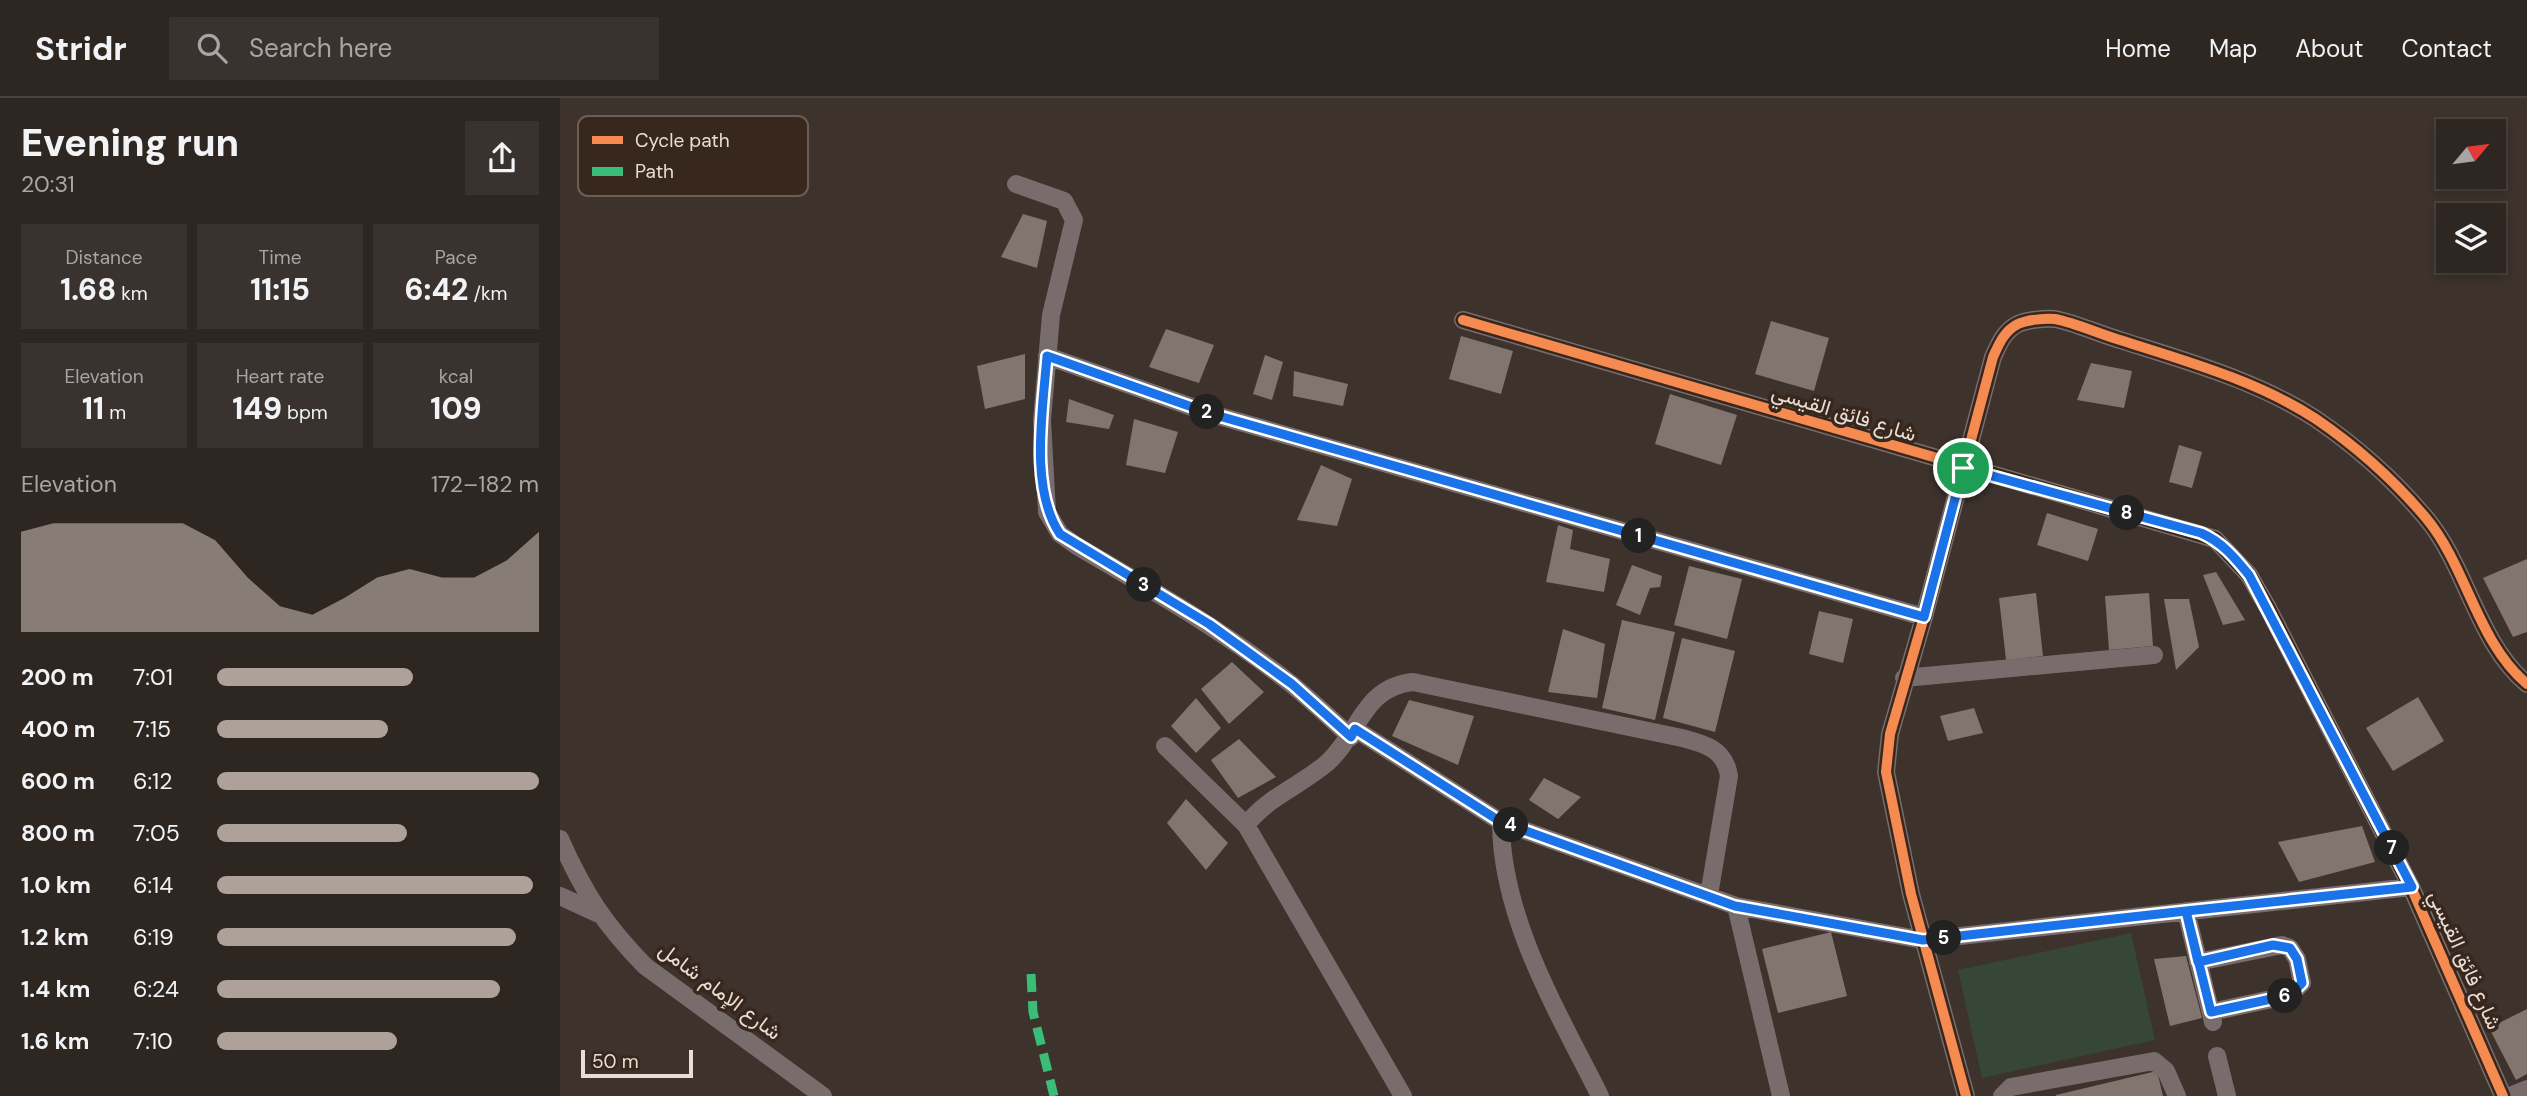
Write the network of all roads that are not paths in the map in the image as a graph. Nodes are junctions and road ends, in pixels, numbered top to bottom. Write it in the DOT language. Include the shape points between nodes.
graph roads {
  1 [pos="1016,184"];
  2 [pos="1463,320"];
  3 [pos="1047,356"];
  4 [pos="1963,468"];
  5 [pos="1924,617"];
  6 [pos="2154,655"];
  7 [pos="1904,678"];
  8 [pos="2527,684"];
  9 [pos="1353,733"];
  10 [pos="1164,746"];
  11 [pos="1501,822"];
  12 [pos="1246,825"];
  13 [pos="560,839"];
  14 [pos="2412,887"];
  15 [pos="1709,895"];
  16 [pos="560,896"];
  17 [pos="1735,906"];
  18 [pos="2186,911"];
  19 [pos="598,914"];
  20 [pos="1923,940"];
  21 [pos="2198,962"];
  22 [pos="2217,1056"];
  23 [pos="2527,1089"];
  24 [pos="823,1096"];
  25 [pos="1403,1096"];
  26 [pos="1600,1096"];
  27 [pos="1781,1096"];
  28 [pos="1966,1096"];
  29 [pos="2001,1096"];
  30 [pos="2177,1096"];
  31 [pos="2227,1096"];
  32 [pos="2503,1096"];
  33 [pos="2510,1096"];
  1 -- 3 [label="street" via="1064,201 1074,220 1051,316"];
  2 -- 4 [label="street, شارع فائق القيسي"];
  3 -- 5 [label="street" via="1212,414"];
  3 -- 9 [label="street" via="1043,497 1046,512 1060,534 1209,624"];
  4 -- 5 [label="street"];
  4 -- 8 [label="street" via="1993,357 2003,336 2018,324 2054,319 2210,371 2274,396 2315,419 2392,480 2428,520 2455,562 2498,649"];
  4 -- 14 [label="street, شارع فائق القيسي" via="2201,533 2230,552 2268,608"];
  5 -- 7 [label="street"];
  6 -- 7 [label="street"];
  7 -- 20 [label="street" via="1886,772"];
  9 -- 11 [label="street"];
  9 -- 12 [label="street" via="1328,762 1266,802"];
  9 -- 15 [label="street" via="1368,705 1385,688 1413,681 1704,744 1722,755 1729,776"];
  10 -- 12 [label="street"];
  11 -- 15 [label="street"];
  11 -- 26 [label="street" via="1506,877 1525,936"];
  12 -- 25 [label="street"];
  13 -- 19 [label="street"];
  14 -- 18 [label="street"];
  14 -- 32 [label="street, شارع فائق القيسي"];
  15 -- 17 [label="street"];
  16 -- 19 [label="street"];
  17 -- 20 [label="street"];
  17 -- 27 [label="street"];
  18 -- 20 [label="street"];
  18 -- 21 [label="street"];
  19 -- 24 [label="street, شارع الإمام شامل" via="645,966"];
  20 -- 28 [label="street"];
  21 -- 21 [label="street" via="2212,1017 2290,995 2302,983 2290,948 2282,945"];
  22 -- 31 [label="street"];
  23 -- 33 [label="street"];
  29 -- 30 [label="street" via="2011,1087 2154,1061 2166,1071"];
}
